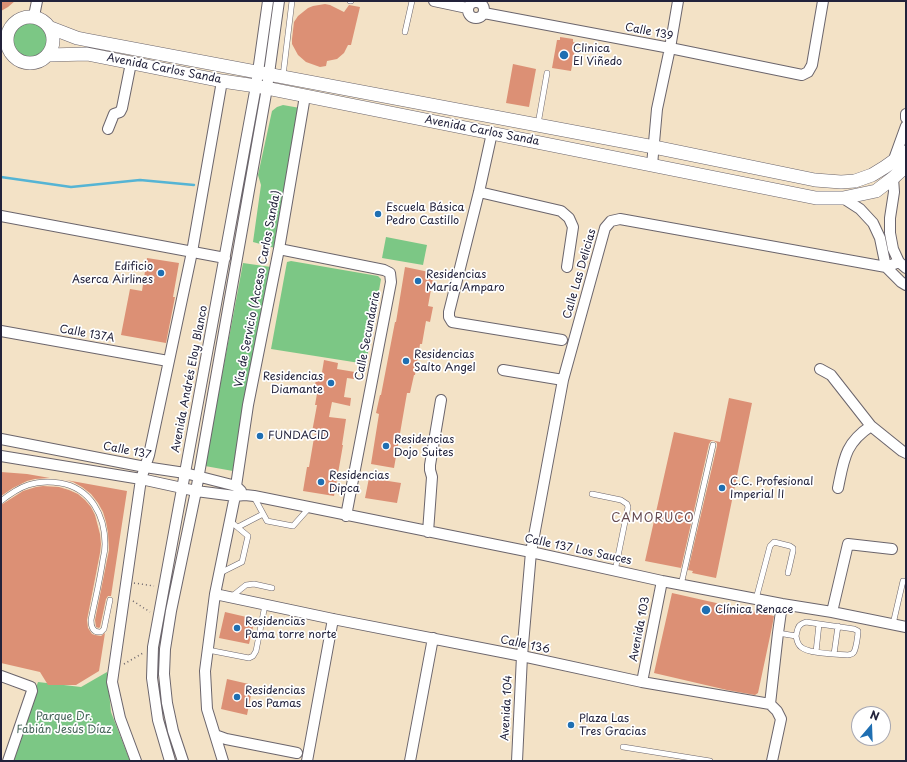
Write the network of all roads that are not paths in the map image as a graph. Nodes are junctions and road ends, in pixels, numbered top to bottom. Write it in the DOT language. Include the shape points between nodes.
graph roads {
  1 [pos="37,1"];
  2 [pos="268,1"];
  3 [pos="279,1"];
  4 [pos="292,1"];
  5 [pos="412,1"];
  6 [pos="434,1"];
  7 [pos="678,1"];
  8 [pos="823,1"];
  9 [pos="34,16"];
  10 [pos="6,24"];
  11 [pos="51,28"];
  12 [pos="405,32"];
  13 [pos="5,46"];
  14 [pos="670,48"];
  15 [pos="48,55"];
  16 [pos="131,63"];
  17 [pos="547,73"];
  18 [pos="283,78"];
  19 [pos="262,80"];
  20 [pos="222,81"];
  21 [pos="305,96"];
  22 [pos="906,114"];
  23 [pos="906,118"];
  24 [pos="538,125"];
  25 [pos="906,126"];
  26 [pos="108,129"];
  27 [pos="492,133"];
  28 [pos="654,147"];
  29 [pos="906,152"];
  30 [pos="893,162"];
  31 [pos="652,165"];
  32 [pos="906,166"];
  33 [pos="893,178"];
  34 [pos="479,192"];
  35 [pos="843,198"];
  36 [pos="1,216"];
  37 [pos="279,249"];
  38 [pos="192,252"];
  39 [pos="225,258"];
  40 [pos="902,265"];
  41 [pos="567,267"];
  42 [pos="886,267"];
  43 [pos="906,285"];
  44 [pos="1,331"];
  45 [pos="562,340"];
  46 [pos="168,361"];
  47 [pos="820,369"];
  48 [pos="503,370"];
  49 [pos="563,380"];
  50 [pos="441,400"];
  51 [pos="871,426"];
  52 [pos="1,439"];
  53 [pos="712,445"];
  54 [pos="906,453"];
  55 [pos="1,456"];
  56 [pos="145,467"];
  57 [pos="184,473"];
  58 [pos="198,477"];
  59 [pos="141,479"];
  60 [pos="181,488"];
  61 [pos="838,488"];
  62 [pos="196,491"];
  63 [pos="243,493"];
  64 [pos="592,494"];
  65 [pos="1,501"];
  66 [pos="309,508"];
  67 [pos="263,514"];
  68 [pos="346,516"];
  69 [pos="234,524"];
  70 [pos="428,532"];
  71 [pos="892,549"];
  72 [pos="531,552"];
  73 [pos="615,571"];
  74 [pos="219,573"];
  75 [pos="788,573"];
  76 [pos="662,581"];
  77 [pos="906,582"];
  78 [pos="681,585"];
  79 [pos="272,588"];
  80 [pos="215,594"];
  81 [pos="231,597"];
  82 [pos="756,599"];
  83 [pos="110,600"];
  84 [pos="782,604"];
  85 [pos="265,605"];
  86 [pos="832,612"];
  87 [pos="332,619"];
  88 [pos="820,624"];
  89 [pos="893,624"];
  90 [pos="838,626"];
  91 [pos="906,627"];
  92 [pos="778,632"];
  93 [pos="796,636"];
  94 [pos="433,638"];
  95 [pos="208,650"];
  96 [pos="816,652"];
  97 [pos="834,654"];
  98 [pos="522,656"];
  99 [pos="1,676"];
  100 [pos="642,682"];
  101 [pos="770,704"];
  102 [pos="215,735"];
  103 [pos="623,747"];
  104 [pos="297,753"];
  105 [pos="8,761"];
  106 [pos="136,761"];
  107 [pos="170,761"];
  108 [pos="183,761"];
  109 [pos="223,761"];
  110 [pos="307,761"];
  111 [pos="410,761"];
  112 [pos="517,761"];
  113 [pos="710,761"];
  114 [pos="772,761"];
  1 -- 9 [label="street"];
  2 -- 19 [label="street, Avenida Andrés Eloy Blanco"];
  3 -- 19 [label="street, Avenida Andrés Eloy Blanco"];
  4 -- 18 [label="lane"];
  5 -- 12 [label="lane"];
  6 -- 14 [label="street, Calle 139" via="467,8 469,16 474,19 480,18 484,13"];
  7 -- 14 [label="street"];
  8 -- 14 [label="street, Calle 139" via="812,66 802,75"];
  9 -- 10 [label="street"];
  9 -- 11 [label="street" via="41,18"];
  10 -- 13 [label="street" via="9,29"];
  11 -- 15 [label="street" via="54,39"];
  11 -- 19 [label="street, Avenida Carlos Sanda" via="77,38"];
  13 -- 15 [label="street" via="24,62 38,62"];
  14 -- 28 [label="street" via="657,109"];
  15 -- 16 [label="street, Avenida Carlos Sanda" via="87,54"];
  16 -- 20 [label="street, Avenida Carlos Sanda"];
  16 -- 26 [label="street" via="122,108 114,114"];
  17 -- 24 [label="lane"];
  18 -- 19 [label="street, Avenida Carlos Sanda"];
  18 -- 24 [label="street, Avenida Carlos Sanda"];
  19 -- 20 [label="street, Avenida Carlos Sanda"];
  19 -- 21 [label="street, Avenida Carlos Sanda"];
  19 -- 39 [label="street, Avenida Andrés Eloy Blanco"];
  19 -- 58 [label="street, Avenida Andrés Eloy Blanco"];
  20 -- 38 [label="street"];
  21 -- 27 [label="street, Avenida Carlos Sanda"];
  21 -- 37 [label="street, Vía de Servicio (Acceso Carlos Sanda)"];
  22 -- 23 [label="street"];
  24 -- 28 [label="street, Avenida Carlos Sanda"];
  25 -- 30 [label="street"];
  27 -- 31 [label="street, Avenida Carlos Sanda"];
  27 -- 34 [label="street"];
  28 -- 30 [label="street, Avenida Carlos Sanda" via="815,180 841,182 855,181 872,175"];
  28 -- 31 [label="street"];
  29 -- 30 [label="street, Avenida Carlos Sanda"];
  31 -- 35 [label="street, Avenida Carlos Sanda" via="816,198"];
  32 -- 33 [label="street, Avenida Carlos Sanda"];
  33 -- 35 [label="street, Avenida Carlos Sanda" via="876,191"];
  33 -- 40 [label="street" via="890,233 893,249"];
  34 -- 41 [label="street" via="561,211 569,218 573,227"];
  34 -- 45 [label="street" via="449,317 452,322"];
  35 -- 42 [label="street" via="860,209 873,223 880,238"];
  36 -- 38 [label="street"];
  37 -- 63 [label="street, Vía de Servicio (Acceso Carlos Sanda)" via="248,405"];
  37 -- 68 [label="street, Calle Secundaria" via="384,270 390,274 391,282"];
  38 -- 39 [label="street"];
  38 -- 46 [label="street"];
  39 -- 57 [label="street, Avenida Andrés Eloy Blanco"];
  40 -- 42 [label="street"];
  42 -- 43 [label="street"];
  42 -- 49 [label="street, Calle Las Delicias" via="620,218 611,221 605,228"];
  44 -- 46 [label="street, Calle 137A"];
  46 -- 56 [label="street"];
  47 -- 51 [label="street" via="831,375"];
  48 -- 49 [label="street"];
  49 -- 72 [label="street, Calle Las Delicias"];
  50 -- 70 [label="street" via="430,465 432,477"];
  51 -- 54 [label="street"];
  51 -- 61 [label="street" via="853,441 843,464"];
  52 -- 56 [label="street, Calle 137"];
  53 -- 78 [label="lane"];
  55 -- 59 [label="street"];
  56 -- 57 [label="street, Calle 137"];
  56 -- 59 [label="street"];
  57 -- 58 [label="street, Calle 137"];
  57 -- 60 [label="street, Avenida Andrés Eloy Blanco"];
  58 -- 62 [label="street, Avenida Andrés Eloy Blanco"];
  58 -- 63 [label="street, Calle 137"];
  59 -- 60 [label="street"];
  59 -- 106 [label="street" via="112,682 120,718"];
  60 -- 62 [label="street"];
  60 -- 107 [label="street, Avenida Andrés Eloy Blanco" via="152,647 152,678 158,720"];
  62 -- 63 [label="street"];
  62 -- 108 [label="street, Avenida Andrés Eloy Blanco" via="165,649 164,674 168,710"];
  63 -- 66 [label="street, Calle 137 Los Sauces"];
  63 -- 67 [label="lane"];
  63 -- 69 [label="street, Vía de Servicio (Acceso Carlos Sanda)"];
  64 -- 73 [label="lane" via="621,500 628,507"];
  65 -- 83 [label="lane" via="21,488 46,482 62,483 87,496 96,507 103,526 105,545 91,620 91,626 97,632 104,629"];
  66 -- 67 [label="lane" via="294,526 267,521"];
  66 -- 68 [label="street, Calle 137 Los Sauces"];
  67 -- 69 [label="lane"];
  68 -- 70 [label="street, Calle 137 Los Sauces"];
  69 -- 74 [label="street, Vía de Servicio (Acceso Carlos Sanda)"];
  69 -- 74 [label="lane" via="248,536 242,562"];
  70 -- 72 [label="street, Calle 137 Los Sauces"];
  71 -- 86 [label="street" via="848,544"];
  72 -- 73 [label="street, Calle 137 Los Sauces"];
  72 -- 98 [label="street, Avenida 104"];
  73 -- 76 [label="street, Calle 137 Los Sauces"];
  74 -- 80 [label="street, Vía de Servicio (Acceso Carlos Sanda)"];
  75 -- 82 [label="lane" via="793,548 774,542 770,546"];
  76 -- 78 [label="street, Calle 137 Los Sauces"];
  76 -- 100 [label="street, Avenida 103"];
  77 -- 89 [label="lane" via="903,581"];
  78 -- 82 [label="street, Calle 137 Los Sauces"];
  79 -- 81 [label="lane" via="246,585"];
  80 -- 81 [label="street, Calle 136"];
  80 -- 95 [label="street, Vía de Servicio (Acceso Carlos Sanda)"];
  81 -- 85 [label="street, Calle 136"];
  82 -- 84 [label="street, Calle 137 Los Sauces"];
  84 -- 86 [label="street, Calle 137 Los Sauces"];
  84 -- 92 [label="street"];
  85 -- 87 [label="street, Calle 136"];
  85 -- 95 [label="lane" via="256,652 253,656 249,658"];
  86 -- 89 [label="street, Calle 137 Los Sauces"];
  87 -- 94 [label="street, Calle 136"];
  87 -- 110 [label="street"];
  88 -- 90 [label="lane"];
  88 -- 93 [label="lane" via="801,624"];
  88 -- 96 [label="lane"];
  89 -- 91 [label="street, Calle 137 Los Sauces"];
  90 -- 97 [label="lane"];
  90 -- 97 [label="lane" via="854,629 858,634 852,654"];
  92 -- 93 [label="lane"];
  92 -- 101 [label="street"];
  93 -- 96 [label="lane" via="797,644 801,648"];
  94 -- 98 [label="street, Calle 136"];
  94 -- 111 [label="street"];
  95 -- 102 [label="street, Vía de Servicio (Acceso Carlos Sanda)" via="205,671 207,709"];
  96 -- 97 [label="lane"];
  98 -- 100 [label="street, Calle 136"];
  98 -- 112 [label="street, Avenida 104"];
  99 -- 105 [label="street" via="31,687 32,691"];
  100 -- 101 [label="street, Calle 136"];
  101 -- 114 [label="street" via="781,719"];
  102 -- 104 [label="street"];
  102 -- 109 [label="street, Vía de Servicio (Acceso Carlos Sanda)"];
  103 -- 113 [label="lane"];
}
